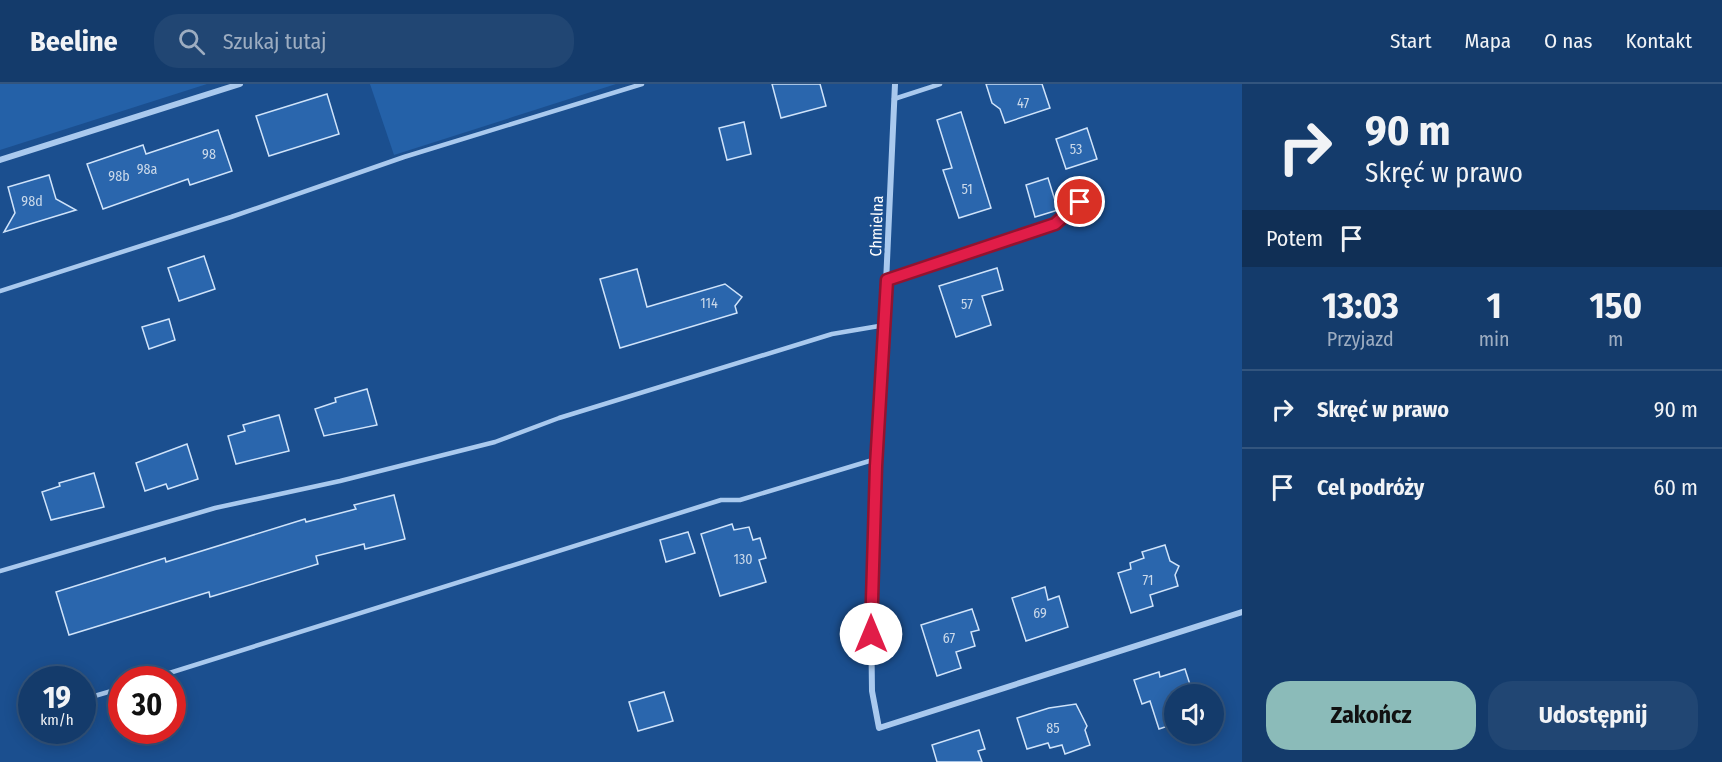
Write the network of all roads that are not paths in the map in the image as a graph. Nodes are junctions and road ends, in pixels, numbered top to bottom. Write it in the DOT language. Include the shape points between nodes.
graph roads {
  1 [pos="240,84"];
  2 [pos="642,84"];
  3 [pos="895,84"];
  4 [pos="940,84"];
  5 [pos="894,99"];
  6 [pos="0,160"];
  7 [pos="1080,202"];
  8 [pos="887,280"];
  9 [pos="0,291"];
  10 [pos="885,325"];
  11 [pos="876,459"];
  12 [pos="0,571"];
  13 [pos="1242,612"];
  14 [pos="186,668"];
  1 -- 6 [label="street"];
  2 -- 9 [label="lane" via="404,157"];
  3 -- 5 [label="street, Chmielna"];
  4 -- 5 [label="lane"];
  5 -- 8 [label="street, Chmielna"];
  7 -- 8 [label="lane" via="1055,224"];
  8 -- 10 [label="street, Chmielna"];
  10 -- 11 [label="street, Chmielna"];
  10 -- 12 [label="lane" via="832,334 559,418 495,442 215,508"];
  11 -- 13 [label="street, Chmielna" via="871,615 872,691 879,728"];
  11 -- 14 [label="lane" via="740,500 722,500"];
}
